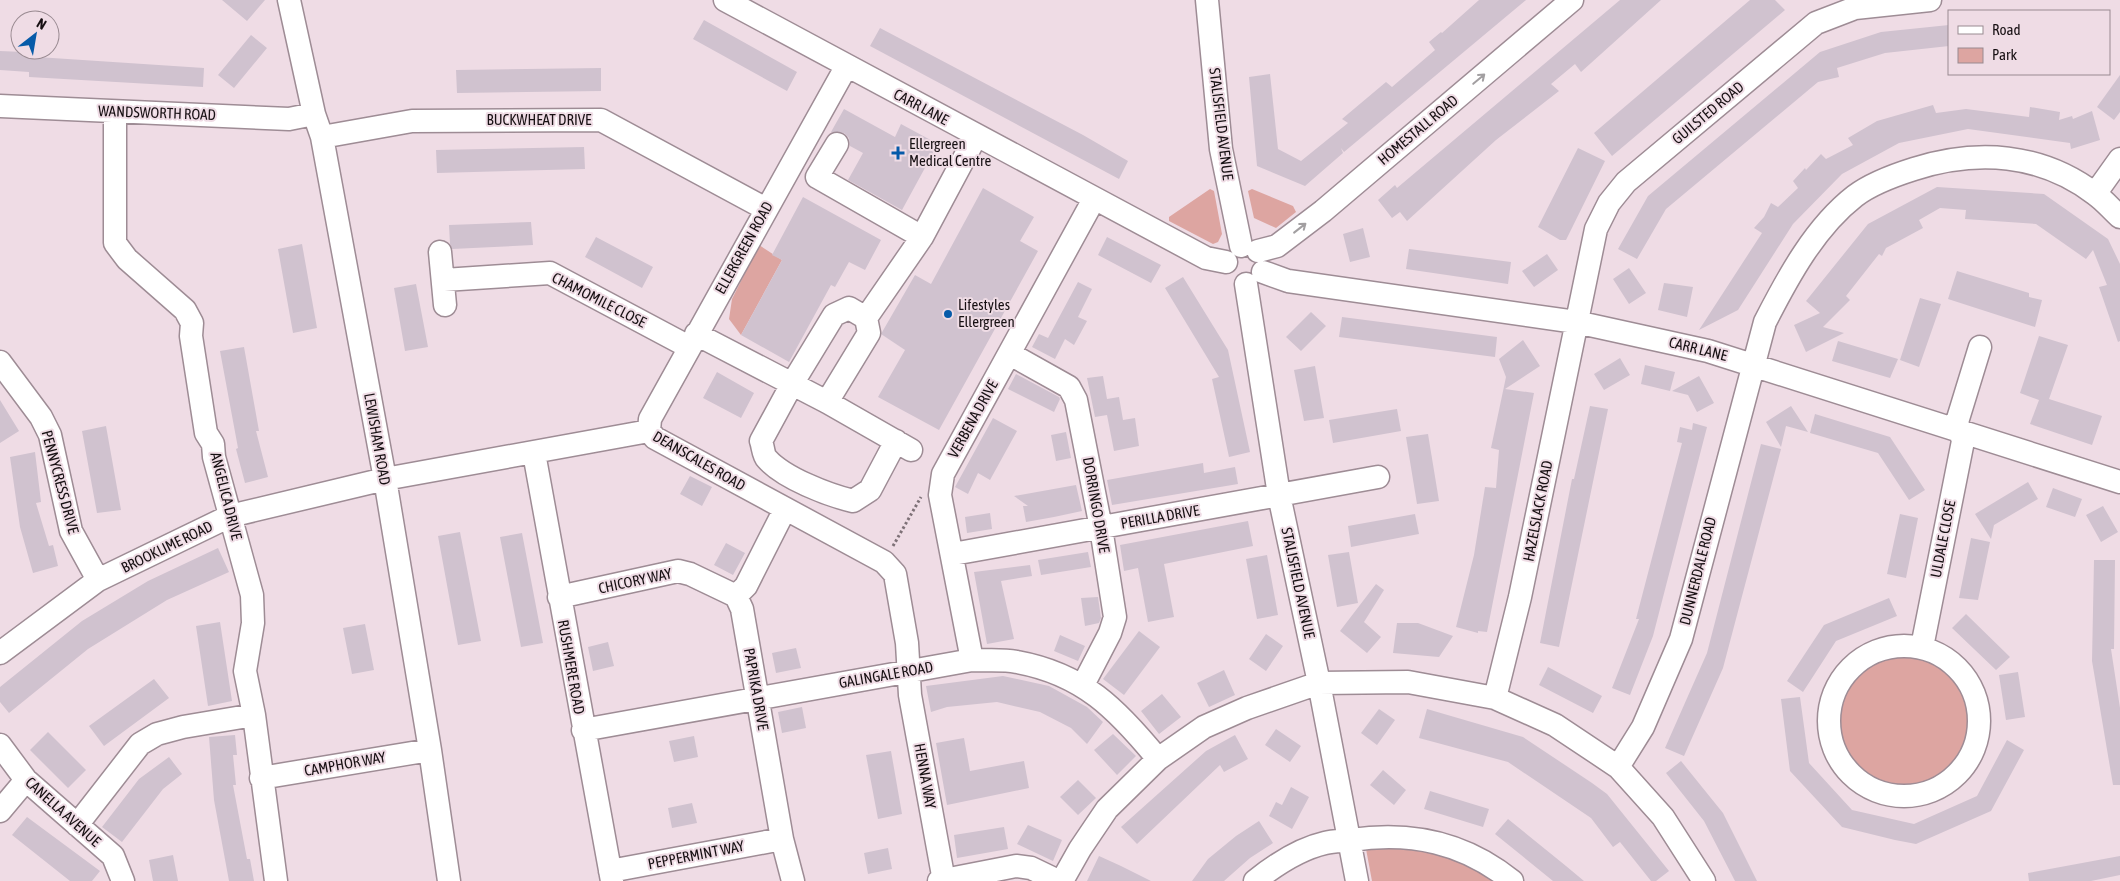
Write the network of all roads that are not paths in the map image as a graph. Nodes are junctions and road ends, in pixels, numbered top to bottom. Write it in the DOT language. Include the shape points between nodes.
graph roads {
  1 [pos="289,0"];
  2 [pos="725,0"];
  3 [pos="1207,0"];
  4 [pos="1572,0"];
  5 [pos="1930,0"];
  6 [pos="846,67"];
  7 [pos="0,106"];
  8 [pos="115,112"];
  9 [pos="314,114"];
  10 [pos="976,136"];
  11 [pos="322,137"];
  12 [pos="837,144"];
  13 [pos="2120,159"];
  14 [pos="2095,194"];
  15 [pos="1094,198"];
  16 [pos="766,209"];
  17 [pos="2120,217"];
  18 [pos="922,237"];
  19 [pos="440,252"];
  20 [pos="1226,262"];
  21 [pos="1252,263"];
  22 [pos="444,280"];
  23 [pos="445,305"];
  24 [pos="866,318"];
  25 [pos="1576,322"];
  26 [pos="693,341"];
  27 [pos="1980,347"];
  28 [pos="1010,354"];
  29 [pos="0,362"];
  30 [pos="1753,364"];
  31 [pos="792,384"];
  32 [pos="827,402"];
  33 [pos="1961,430"];
  34 [pos="649,431"];
  35 [pos="534,452"];
  36 [pos="1378,477"];
  37 [pos="385,479"];
  38 [pos="2120,482"];
  39 [pos="1279,495"];
  40 [pos="785,509"];
  41 [pos="230,516"];
  42 [pos="1101,528"];
  43 [pos="953,554"];
  44 [pos="98,580"];
  45 [pos="736,596"];
  46 [pos="559,597"];
  47 [pos="1922,647"];
  48 [pos="0,653"];
  49 [pos="972,660"];
  50 [pos="910,671"];
  51 [pos="1319,684"];
  52 [pos="1083,685"];
  53 [pos="757,698"];
  54 [pos="1494,698"];
  55 [pos="254,715"];
  56 [pos="582,730"];
  57 [pos="0,745"];
  58 [pos="430,750"];
  59 [pos="1158,758"];
  60 [pos="1618,767"];
  61 [pos="261,778"];
  62 [pos="26,780"];
  63 [pos="0,811"];
  64 [pos="77,825"];
  65 [pos="782,839"];
  66 [pos="1350,840"];
  67 [pos="611,876"];
  68 [pos="123,881"];
  69 [pos="276,881"];
  70 [pos="449,881"];
  71 [pos="793,881"];
  72 [pos="942,881"];
  73 [pos="1058,881"];
  74 [pos="1062,881"];
  75 [pos="1255,881"];
  76 [pos="1357,881"];
  77 [pos="1512,881"];
  78 [pos="1704,881"];
  1 -- 9 [label="street, LEWISHAM ROAD"];
  2 -- 6 [label="street, CARR LANE"];
  3 -- 21 [label="street, STALISFIELD AVENUE" via="1221,149"];
  21 -- 4 [label="street, HOMESTALL ROAD, one-way" via="1323,211"];
  5 -- 25 [label="street, GUILSTED ROAD" via="1855,8 1816,23 1626,182 1596,229"];
  6 -- 10 [label="street, CARR LANE"];
  6 -- 16 [label="street, ELLERGREEN ROAD"];
  7 -- 8 [label="street, WANDSWORTH ROAD"];
  8 -- 9 [label="street, WANDSWORTH ROAD" via="289,119"];
  8 -- 41 [label="street, ANGELICA DRIVE" via="115,243 126,259 185,310 192,323 191,336 206,433 213,444"];
  9 -- 11 [label="street, LEWISHAM ROAD"];
  10 -- 15 [label="street, CARR LANE"];
  10 -- 18 [label="street"];
  11 -- 16 [label="street, BUCKWHEAT DRIVE" via="412,121 601,120"];
  11 -- 37 [label="street, LEWISHAM ROAD"];
  12 -- 18 [label="street" via="817,177"];
  13 -- 14 [label="street"];
  14 -- 17 [label="street, DUNNERDALE ROAD"];
  14 -- 30 [label="street, DUNNERDALE ROAD" via="2066,176 2036,164 1991,156 1942,160 1894,175 1856,195 1824,228 1785,282 1765,322"];
  15 -- 20 [label="street, CARR LANE" via="1206,258"];
  15 -- 28 [label="street, VERBENA DRIVE"];
  16 -- 26 [label="street, ELLERGREEN ROAD"];
  18 -- 24 [label="street"];
  19 -- 22 [label="street"];
  20 -- 21 [label="street" via="1231,252"];
  20 -- 21 [label="street" via="1233,280"];
  21 -- 25 [label="street, CARR LANE" via="1288,281"];
  21 -- 39 [label="street, STALISFIELD AVENUE"];
  22 -- 23 [label="street"];
  22 -- 26 [label="street, CHAMOMILE CLOSE" via="550,273"];
  24 -- 31 [label="street" via="849,308 834,315"];
  24 -- 32 [label="street" via="869,332"];
  25 -- 30 [label="street, CARR LANE" via="1691,346"];
  25 -- 54 [label="street, HAZELSLACK ROAD" via="1520,597"];
  26 -- 31 [label="street, CHAMOMILE CLOSE"];
  26 -- 34 [label="street, ELLERGREEN ROAD" via="650,419"];
  27 -- 33 [label="street, ULDALE CLOSE" via="1957,422"];
  28 -- 42 [label="street, DORRINGO DRIVE" via="1069,387 1076,400"];
  28 -- 43 [label="street, VERBENA DRIVE" via="943,474 940,495"];
  29 -- 44 [label="street, PENNYCRESS DRIVE" via="41,417 50,435 71,531"];
  30 -- 33 [label="street, CARR LANE"];
  30 -- 60 [label="street, DUNNERDALE ROAD" via="1681,640 1644,727"];
  31 -- 32 [label="street, CHAMOMILE CLOSE"];
  31 -- 32 [label="street, CHAMOMILE CLOSE" via="761,440 765,457 779,469 828,495 853,501 870,490 904,446"];
  33 -- 38 [label="street, CARR LANE"];
  33 -- 47 [label="street, ULDALE CLOSE" via="1963,441"];
  34 -- 35 [label="street, DEANSCALES ROAD"];
  34 -- 40 [label="street, DEANSCALES ROAD" via="655,438"];
  35 -- 37 [label="street, DEANSCALES ROAD"];
  35 -- 46 [label="street, RUSHMERE ROAD"];
  36 -- 39 [label="street, PERILLA DRIVE"];
  37 -- 41 [label="street, BROOKLIME ROAD"];
  37 -- 58 [label="street, LEWISHAM ROAD"];
  39 -- 42 [label="street, PERILLA DRIVE"];
  39 -- 51 [label="street, STALISFIELD AVENUE"];
  40 -- 45 [label="street" via="746,586"];
  40 -- 50 [label="street, DEANSCALES ROAD" via="884,562 895,574"];
  41 -- 44 [label="street, BROOKLIME ROAD"];
  41 -- 55 [label="street, ANGELICA DRIVE" via="252,594 253,623 245,671"];
  42 -- 43 [label="street, PERILLA DRIVE"];
  42 -- 52 [label="street, DORRINGO DRIVE" via="1114,618 1110,634"];
  43 -- 49 [label="street, VERBENA DRIVE"];
  44 -- 48 [label="street, BROOKLIME ROAD"];
  45 -- 46 [label="street, CHICORY WAY" via="678,571"];
  45 -- 53 [label="street, PAPRIKA DRIVE" via="742,609"];
  46 -- 56 [label="street, RUSHMERE ROAD"];
  47 -- 47 [label="street" via="1950,661 1968,680 1977,702 1979,728 1976,745 1963,768 1952,779 1929,792 1905,796 1879,792 1854,777 1837,757 1829,733 1829,707 1839,681 1857,661 1874,651 1900,645"];
  49 -- 50 [label="street, GALINGALE ROAD"];
  49 -- 52 [label="street, GALINGALE ROAD" via="1016,661 1057,672"];
  50 -- 53 [label="street, GALINGALE ROAD"];
  50 -- 72 [label="street, HENNA WAY" via="910,695"];
  51 -- 54 [label="street" via="1408,682"];
  51 -- 59 [label="street" via="1221,719"];
  51 -- 66 [label="street, STALISFIELD AVENUE"];
  52 -- 59 [label="street, GALINGALE ROAD" via="1111,705"];
  53 -- 56 [label="street, GALINGALE ROAD"];
  53 -- 65 [label="street, PAPRIKA DRIVE"];
  54 -- 60 [label="street" via="1555,725"];
  55 -- 61 [label="street, ANGELICA DRIVE"];
  55 -- 64 [label="street" via="156,734 134,752"];
  56 -- 67 [label="street, RUSHMERE ROAD"];
  57 -- 62 [label="street, CANELLA AVENUE"];
  58 -- 61 [label="street, CAMPHOR WAY"];
  58 -- 70 [label="street, LEWISHAM ROAD"];
  59 -- 74 [label="street" via="1107,809"];
  60 -- 78 [label="street" via="1663,817"];
  61 -- 69 [label="street, ANGELICA DRIVE"];
  62 -- 63 [label="street"];
  62 -- 64 [label="street, CANELLA AVENUE"];
  64 -- 68 [label="street, CANELLA AVENUE" via="113,856"];
  65 -- 67 [label="street, PEPPERMINT WAY"];
  65 -- 71 [label="street, PAPRIKA DRIVE"];
  66 -- 75 [label="street" via="1325,843 1298,853"];
  66 -- 76 [label="street, STALISFIELD AVENUE"];
  66 -- 77 [label="street" via="1375,836 1417,837 1473,856"];
  72 -- 73 [label="street" via="1016,866 1031,868"];
}
